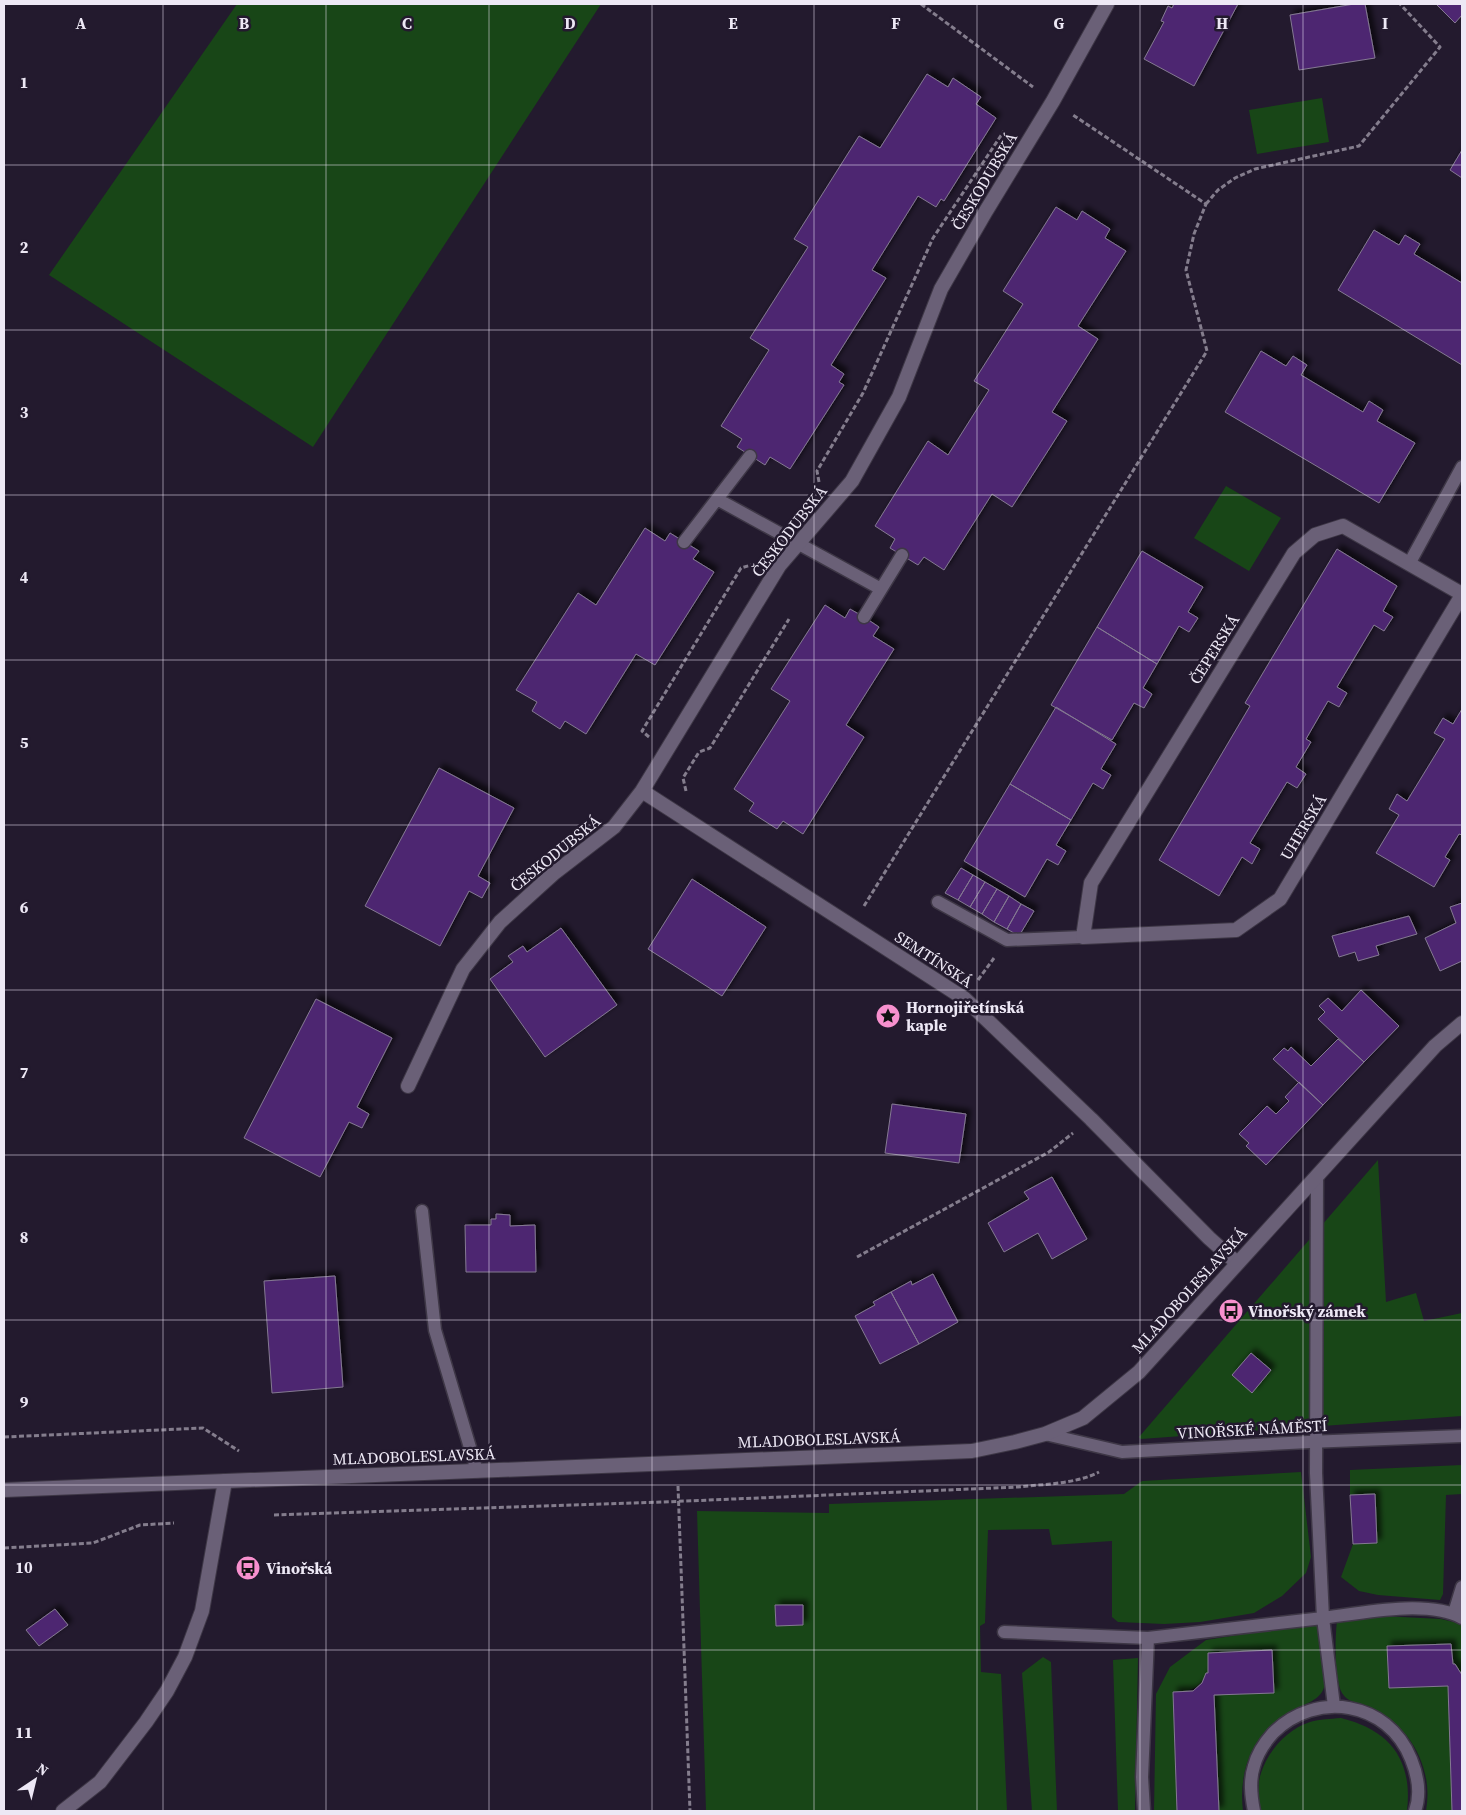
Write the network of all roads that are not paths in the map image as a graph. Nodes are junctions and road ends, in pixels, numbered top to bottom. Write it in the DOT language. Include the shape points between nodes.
graph roads {
  1 [pos="1107,4"];
  2 [pos="750,456"];
  3 [pos="1462,467"];
  4 [pos="717,499"];
  5 [pos="684,542"];
  6 [pos="798,544"];
  7 [pos="902,555"];
  8 [pos="1409,564"];
  9 [pos="881,589"];
  10 [pos="1462,594"];
  11 [pos="864,618"];
  12 [pos="642,791"];
  13 [pos="938,902"];
  14 [pos="1083,937"];
  15 [pos="1462,1023"];
  16 [pos="408,1086"];
  17 [pos="1317,1176"];
  18 [pos="422,1211"];
  19 [pos="1237,1263"];
  20 [pos="1045,1434"];
  21 [pos="1462,1436"];
  22 [pos="1317,1442"];
  23 [pos="477,1471"];
  24 [pos="225,1481"];
  25 [pos="4,1490"];
  26 [pos="1462,1587"];
  27 [pos="1458,1615"];
  28 [pos="1323,1618"];
  29 [pos="1004,1632"];
  30 [pos="1148,1638"];
  31 [pos="1334,1706"];
  32 [pos="63,1811"];
  33 [pos="1144,1811"];
  34 [pos="1254,1811"];
  35 [pos="1415,1811"];
  1 -- 6 [label="street, ČESKODUBSKÁ" via="941,290 899,397 852,481"];
  2 -- 4 [label="lane"];
  3 -- 8 [label="lane"];
  4 -- 5 [label="lane"];
  4 -- 6 [label="lane"];
  6 -- 9 [label="lane"];
  6 -- 12 [label="street, ČESKODUBSKÁ" via="779,566"];
  7 -- 9 [label="lane"];
  8 -- 10 [label="street, ČEPERSKÁ"];
  8 -- 14 [label="street, ČEPERSKÁ" via="1343,526 1315,534 1294,553 1091,883"];
  9 -- 11 [label="lane"];
  10 -- 14 [label="street, UHERSKÁ" via="1280,899 1236,930"];
  12 -- 16 [label="street, ČESKODUBSKÁ" via="614,827 552,874 500,922 463,969"];
  12 -- 19 [label="street, SEMTÍNSKÁ" via="965,999"];
  13 -- 14 [label="lane" via="1007,940"];
  15 -- 17 [label="street, MLADOBOLESLAVSKÁ" via="1435,1046"];
  17 -- 19 [label="street, MLADOBOLESLAVSKÁ"];
  17 -- 22 [label="lane"];
  18 -- 23 [label="lane" via="434,1330"];
  19 -- 20 [label="street, MLADOBOLESLAVSKÁ" via="1139,1372 1083,1418"];
  20 -- 22 [label="lane, VINOŘSKÉ NÁMĚSTÍ" via="1122,1452"];
  20 -- 23 [label="street, MLADOBOLESLAVSKÁ" via="972,1450"];
  21 -- 22 [label="lane, VINOŘSKÉ NÁMĚSTÍ"];
  22 -- 28 [label="lane"];
  23 -- 24 [label="street, MLADOBOLESLAVSKÁ"];
  24 -- 25 [label="street, MLADOBOLESLAVSKÁ"];
  24 -- 32 [label="street" via="202,1611 185,1657 168,1691 100,1782"];
  26 -- 27 [label="lane"];
  27 -- 28 [label="lane" via="1409,1608"];
  28 -- 30 [label="lane"];
  28 -- 31 [label="lane"];
  29 -- 30 [label="lane"];
  30 -- 33 [label="lane" via="1142,1777"];
  31 -- 34 [label="lane" via="1308,1710 1284,1722 1265,1742 1254,1766 1250,1792"];
  31 -- 35 [label="lane" via="1362,1710 1388,1725 1407,1747 1417,1773 1418,1802"];
}
